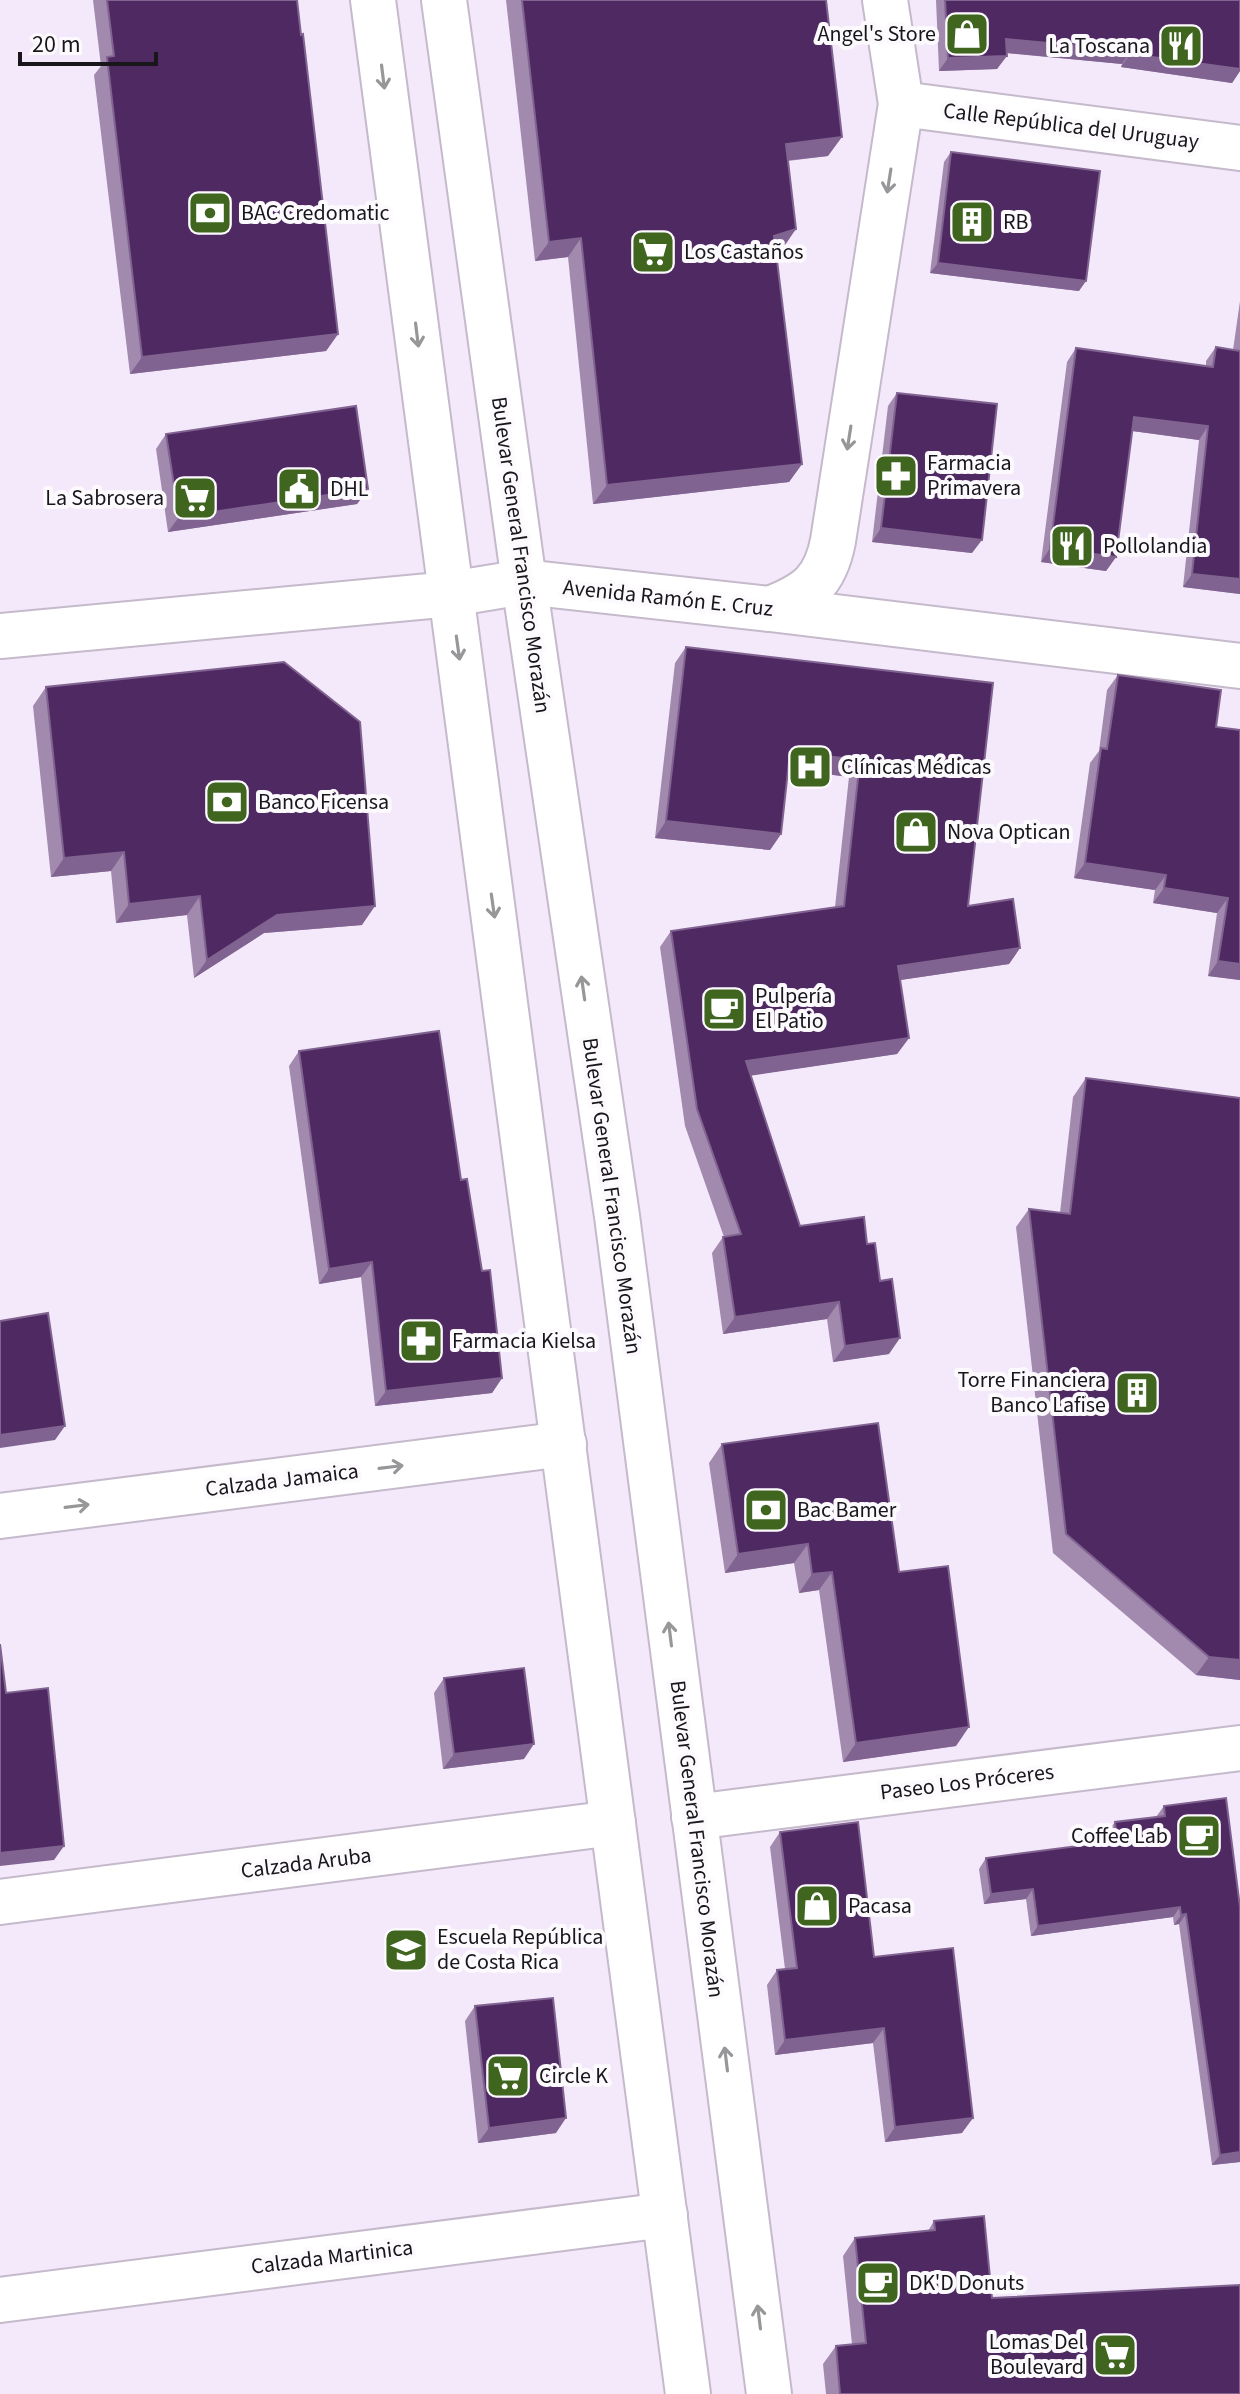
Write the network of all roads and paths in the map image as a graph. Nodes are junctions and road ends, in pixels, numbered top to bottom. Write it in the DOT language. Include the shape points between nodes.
graph roads {
  1 [pos="373,0"];
  2 [pos="444,0"];
  3 [pos="885,0"];
  4 [pos="901,104"];
  5 [pos="1240,148"];
  6 [pos="524,582"];
  7 [pos="451,594"];
  8 [pos="770,609"];
  9 [pos="0,636"];
  10 [pos="1240,666"];
  11 [pos="564,1444"];
  12 [pos="0,1516"];
  13 [pos="1240,1748"];
  14 [pos="694,1817"];
  15 [pos="613,1823"];
  16 [pos="0,1902"];
  17 [pos="665,2215"];
  18 [pos="0,2300"];
  19 [pos="688,2394"];
  20 [pos="769,2394"];
  1 -- 7 [label="main road, one-way"];
  2 -- 6 [label="main road, Bulevar General Francisco Morazán"];
  3 -- 4 [label="main road"];
  4 -- 5 [label="main road, Calle República del Uruguay"];
  4 -- 8 [label="main road, one-way" via="831,551 811,588"];
  6 -- 7 [label="main road, Avenida Ramón E. Cruz"];
  6 -- 8 [label="main road, Avenida Ramón E. Cruz"];
  14 -- 6 [label="main road, Bulevar General Francisco Morazán, one-way" via="617,1216"];
  7 -- 9 [label="main road, Avenida Ramón E. Cruz"];
  7 -- 11 [label="main road, one-way"];
  8 -- 10 [label="main road, Avenida Ramón E. Cruz"];
  12 -- 11 [label="main road, Calzada Jamaica, one-way"];
  11 -- 15 [label="main road"];
  13 -- 14 [label="main road, Paseo Los Próceres"];
  20 -- 14 [label="main road, Bulevar General Francisco Morazán, one-way"];
  15 -- 16 [label="main road, Calzada Aruba"];
  15 -- 17 [label="main road"];
  17 -- 18 [label="main road, Calzada Martinica"];
  17 -- 19 [label="main road"];
}
